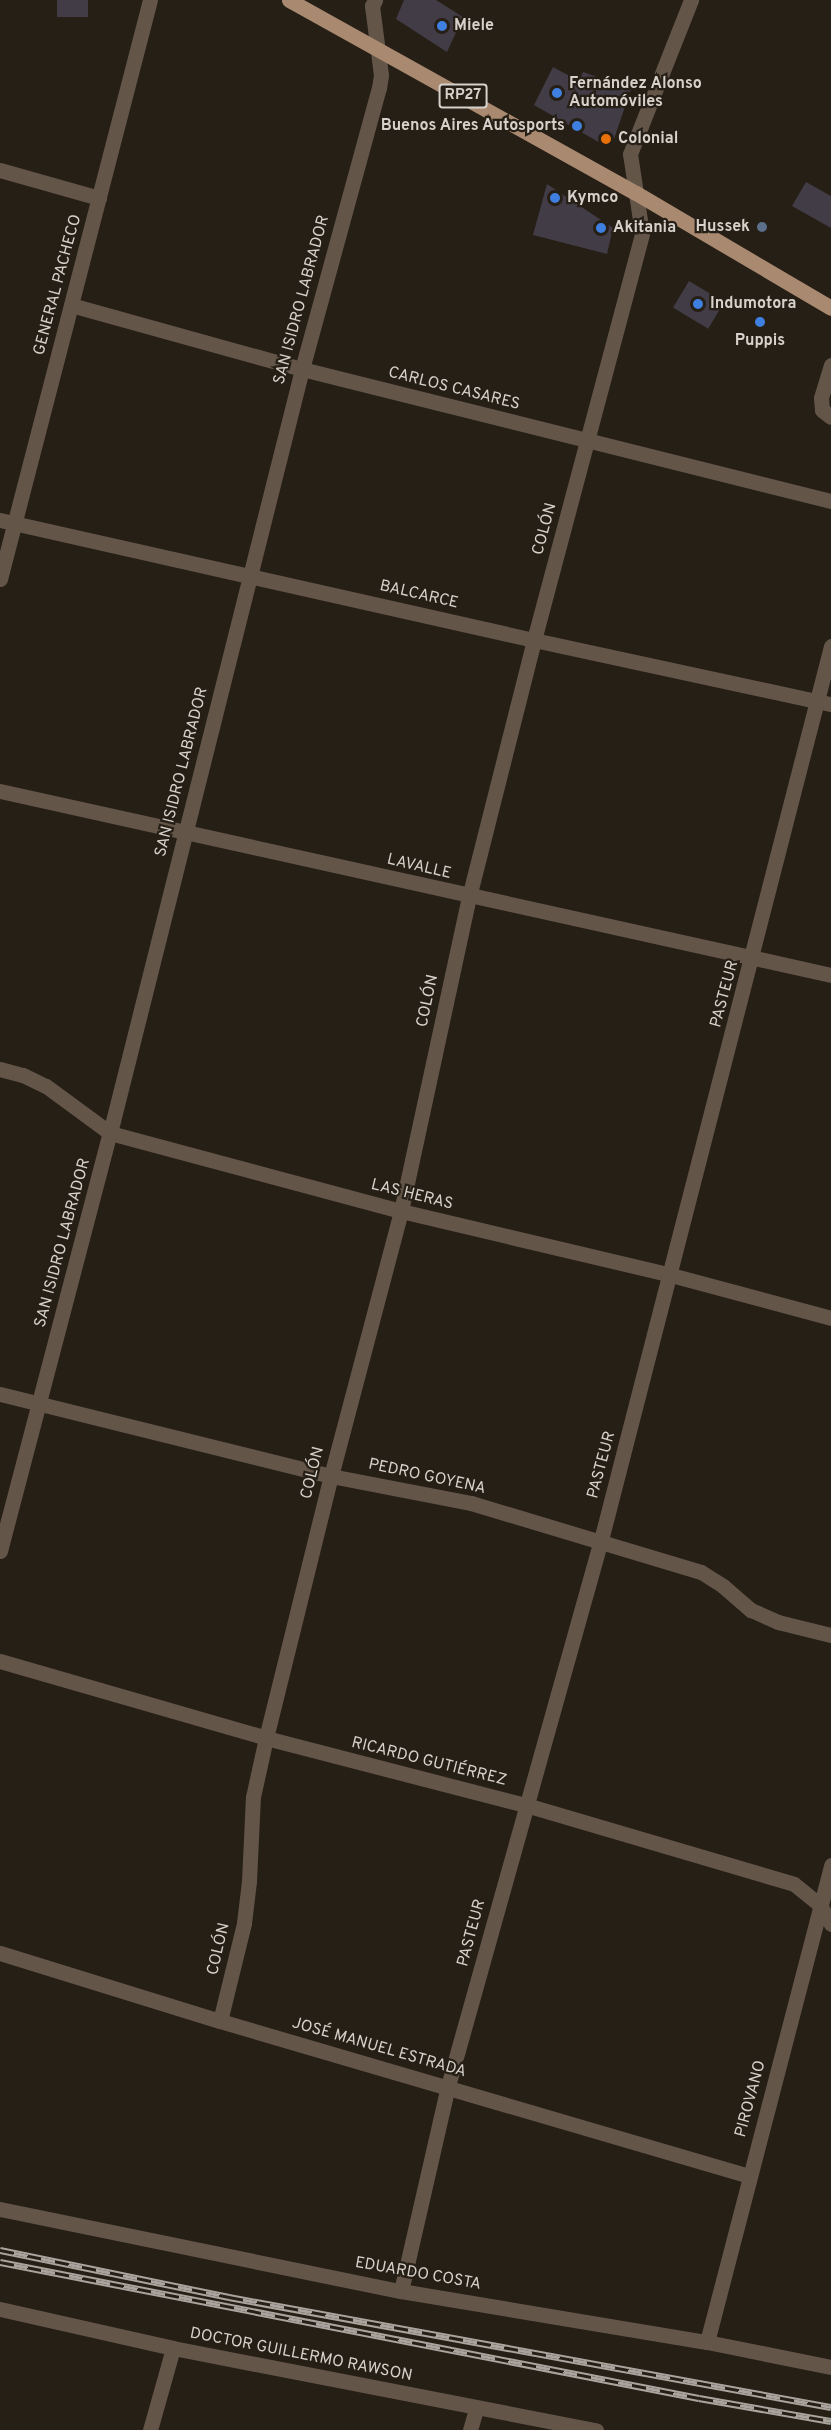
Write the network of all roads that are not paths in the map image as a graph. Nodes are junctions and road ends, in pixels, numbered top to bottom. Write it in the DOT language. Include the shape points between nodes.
graph roads {
  1 [pos="150,0"];
  2 [pos="289,0"];
  3 [pos="375,0"];
  4 [pos="691,0"];
  5 [pos="375,46"];
  6 [pos="0,170"];
  7 [pos="636,193"];
  8 [pos="99,198"];
  9 [pos="71,305"];
  10 [pos="831,308"];
  11 [pos="831,365"];
  12 [pos="302,369"];
  13 [pos="831,417"];
  14 [pos="588,441"];
  15 [pos="831,501"];
  16 [pos="7,521"];
  17 [pos="250,574"];
  18 [pos="0,579"];
  19 [pos="534,640"];
  20 [pos="831,646"];
  21 [pos="824,702"];
  22 [pos="0,791"];
  23 [pos="185,833"];
  24 [pos="469,897"];
  25 [pos="753,957"];
  26 [pos="831,975"];
  27 [pos="0,1069"];
  28 [pos="110,1132"];
  29 [pos="401,1211"];
  30 [pos="670,1275"];
  31 [pos="831,1318"];
  32 [pos="0,1395"];
  33 [pos="39,1406"];
  34 [pos="331,1476"];
  35 [pos="601,1540"];
  36 [pos="0,1551"];
  37 [pos="831,1635"];
  38 [pos="0,1661"];
  39 [pos="266,1738"];
  40 [pos="526,1805"];
  41 [pos="831,1865"];
  42 [pos="820,1905"];
  43 [pos="831,1924"];
  44 [pos="0,1953"];
  45 [pos="220,2021"];
  46 [pos="448,2086"];
  47 [pos="749,2176"];
  48 [pos="0,2209"];
  49 [pos="401,2291"];
  50 [pos="0,2309"];
  51 [pos="707,2342"];
  52 [pos="173,2348"];
  53 [pos="831,2367"];
  54 [pos="477,2409"];
  55 [pos="524,2416"];
  56 [pos="150,2430"];
  57 [pos="470,2430"];
  58 [pos="532,2430"];
  59 [pos="596,2430"];
  1 -- 8 [label="street, GENERAL PACHECO"];
  2 -- 5 [label="main road, RP27"];
  3 -- 5 [label="street, SAN ISIDRO LABRADOR"];
  4 -- 7 [label="street, COLÓN" via="630,154"];
  5 -- 7 [label="main road, RP27"];
  5 -- 12 [label="street, SAN ISIDRO LABRADOR" via="381,75 379,88"];
  6 -- 8 [label="street"];
  7 -- 10 [label="main road, RP27"];
  7 -- 14 [label="street, COLÓN" via="642,232"];
  8 -- 9 [label="street, GENERAL PACHECO"];
  9 -- 12 [label="street, CARLOS CASARES"];
  9 -- 16 [label="street, GENERAL PACHECO"];
  11 -- 13 [label="street" via="821,398 822,410"];
  12 -- 14 [label="street, CARLOS CASARES"];
  12 -- 17 [label="street, SAN ISIDRO LABRADOR"];
  14 -- 15 [label="street, CARLOS CASARES"];
  14 -- 19 [label="street, COLÓN"];
  16 -- 17 [label="street, BALCARCE"];
  16 -- 18 [label="street, GENERAL PACHECO"];
  17 -- 19 [label="street, BALCARCE"];
  17 -- 23 [label="street, SAN ISIDRO LABRADOR"];
  19 -- 21 [label="street, BALCARCE"];
  19 -- 24 [label="street, COLÓN"];
  20 -- 21 [label="street, PASTEUR"];
  21 -- 25 [label="street, PASTEUR"];
  22 -- 23 [label="street, LAVALLE"];
  23 -- 24 [label="street, LAVALLE"];
  23 -- 28 [label="street, SAN ISIDRO LABRADOR"];
  24 -- 25 [label="street, LAVALLE"];
  24 -- 29 [label="street, COLÓN"];
  25 -- 26 [label="street, LAVALLE"];
  25 -- 30 [label="street, PASTEUR"];
  27 -- 28 [label="street, LAS HERAS" via="46,1086"];
  28 -- 29 [label="street, LAS HERAS"];
  28 -- 33 [label="street, SAN ISIDRO LABRADOR"];
  29 -- 30 [label="street, LAS HERAS"];
  29 -- 34 [label="street, COLÓN"];
  30 -- 31 [label="street, LAS HERAS"];
  30 -- 35 [label="street, PASTEUR"];
  32 -- 33 [label="street, PEDRO GOYENA"];
  33 -- 34 [label="street, PEDRO GOYENA"];
  33 -- 36 [label="street, SAN ISIDRO LABRADOR"];
  34 -- 35 [label="street, PEDRO GOYENA" via="471,1503"];
  34 -- 39 [label="street, COLÓN"];
  35 -- 37 [label="street, PEDRO GOYENA" via="702,1572 751,1610 778,1622"];
  35 -- 40 [label="street, PASTEUR"];
  38 -- 39 [label="street, RICARDO GUTIÉRREZ"];
  39 -- 40 [label="street, RICARDO GUTIÉRREZ"];
  39 -- 45 [label="street, COLÓN" via="252,1797 243,1923"];
  40 -- 42 [label="street, RICARDO GUTIÉRREZ" via="794,1884"];
  40 -- 46 [label="street, PASTEUR"];
  41 -- 42 [label="street, PIROVANO"];
  42 -- 43 [label="street, RICARDO GUTIÉRREZ"];
  42 -- 47 [label="street, PIROVANO"];
  44 -- 45 [label="street, JOSÉ MANUEL ESTRADA"];
  45 -- 46 [label="street, JOSÉ MANUEL ESTRADA"];
  46 -- 47 [label="street, JOSÉ MANUEL ESTRADA"];
  46 -- 49 [label="street, PASTEUR"];
  47 -- 51 [label="street, PIROVANO"];
  48 -- 49 [label="street, EDUARDO COSTA"];
  49 -- 51 [label="street, EDUARDO COSTA"];
  50 -- 52 [label="street, DOCTOR GUILLERMO RAWSON"];
  51 -- 53 [label="street, EDUARDO COSTA"];
  52 -- 54 [label="street, DOCTOR GUILLERMO RAWSON"];
  52 -- 56 [label="street"];
  54 -- 55 [label="street, DOCTOR GUILLERMO RAWSON"];
  54 -- 57 [label="street"];
  55 -- 58 [label="street"];
  55 -- 59 [label="street, DOCTOR GUILLERMO RAWSON"];
}
